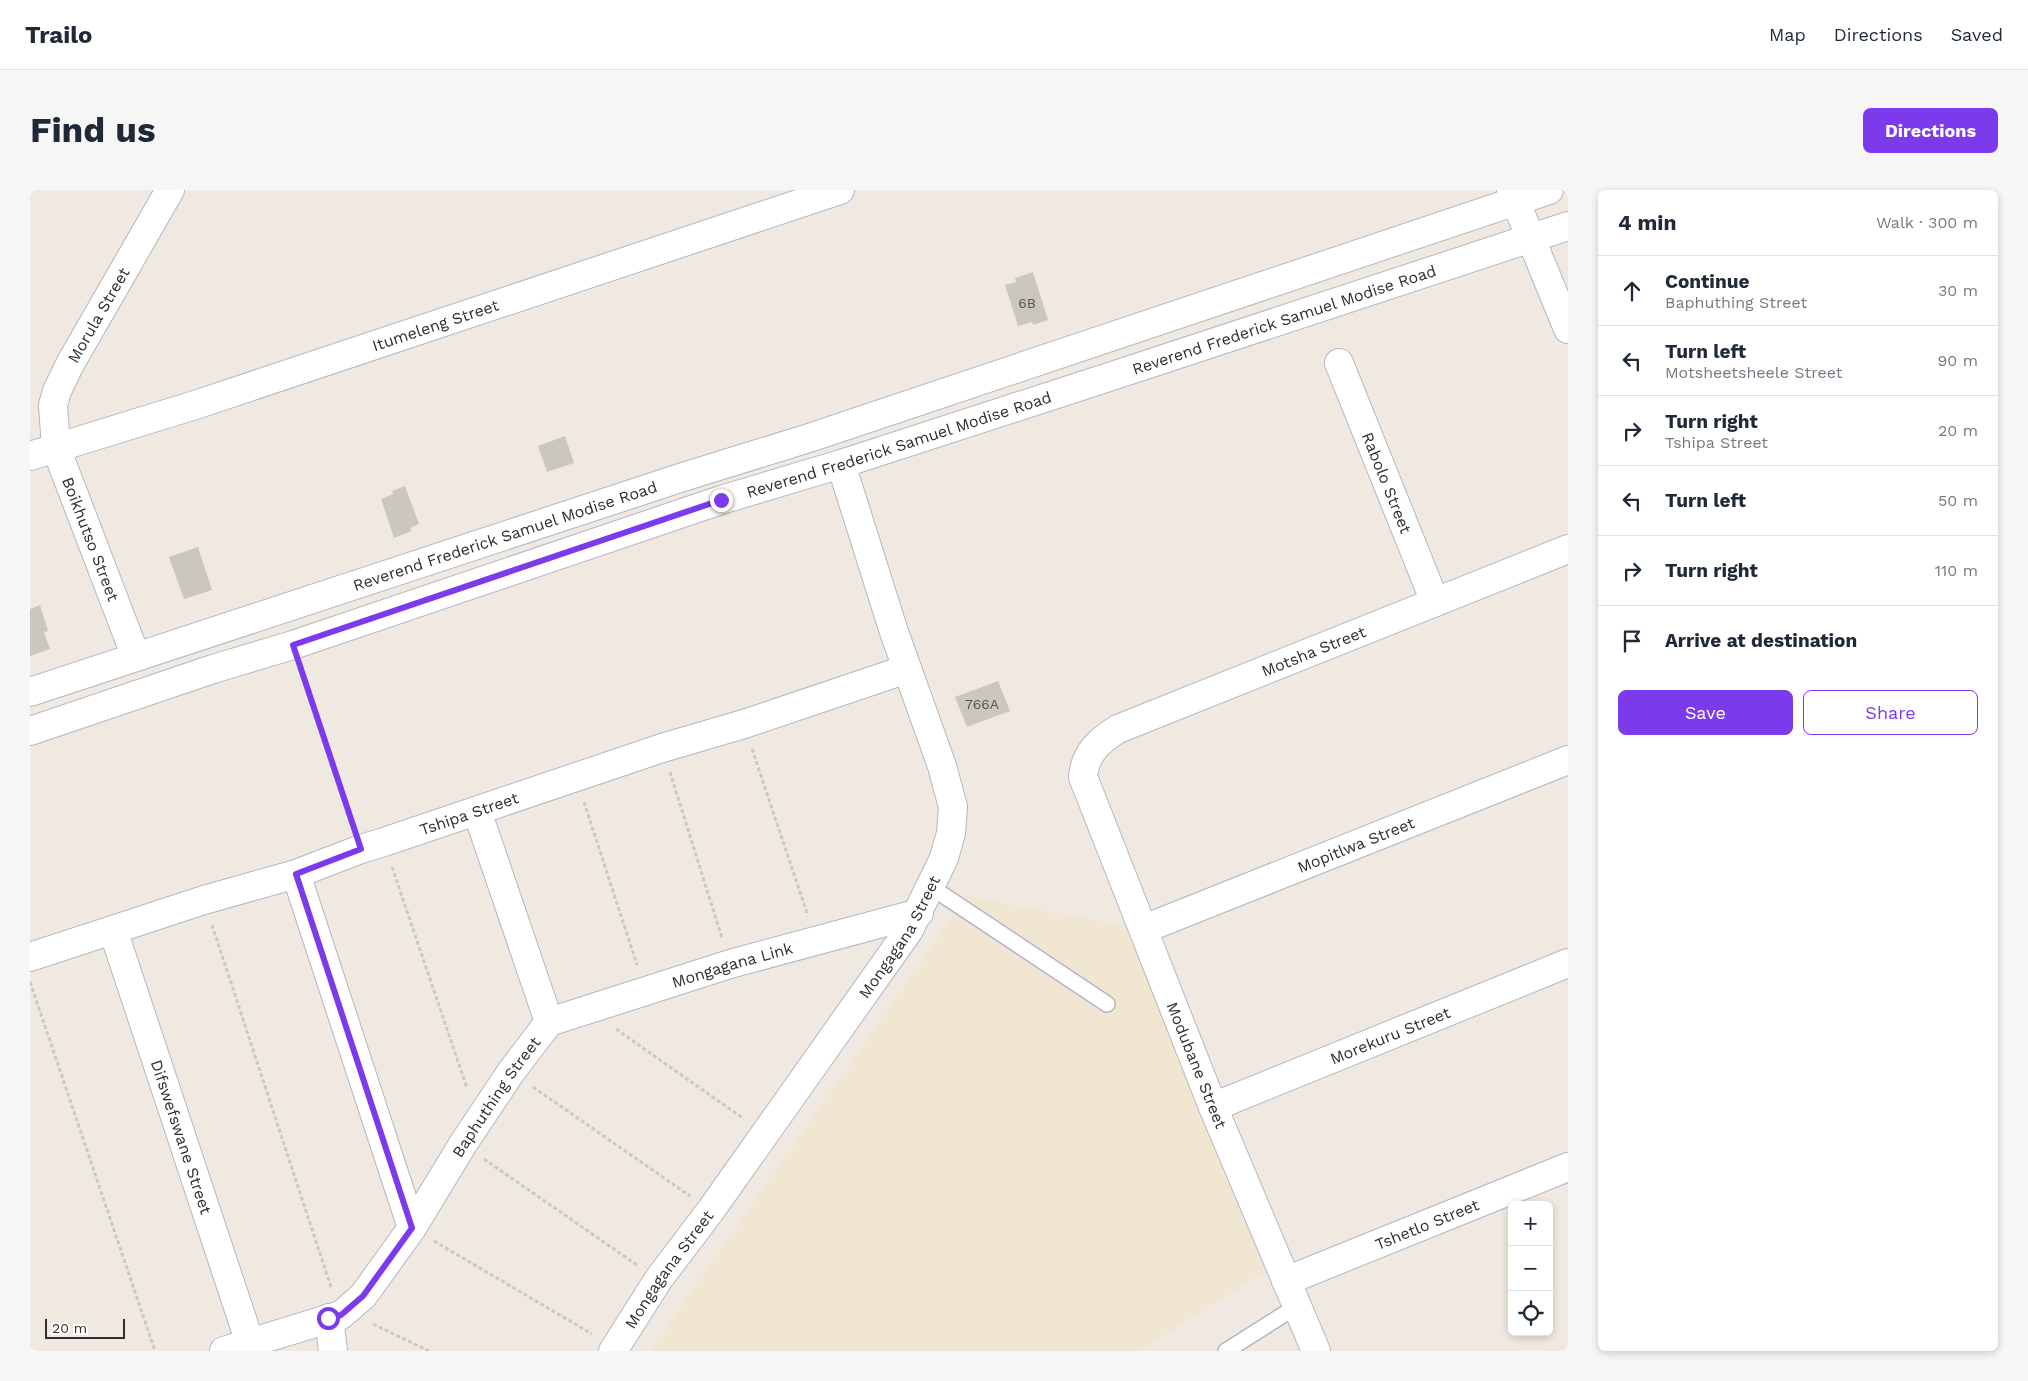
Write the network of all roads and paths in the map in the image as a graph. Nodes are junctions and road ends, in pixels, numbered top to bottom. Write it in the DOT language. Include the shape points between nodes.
graph roads {
  1 [pos="170,190"];
  2 [pos="840,190"];
  3 [pos="1549,190"];
  4 [pos="1514,196"];
  5 [pos="1568,226"];
  6 [pos="1531,238"];
  7 [pos="1568,329"];
  8 [pos="1339,363"];
  9 [pos="30,433"];
  10 [pos="56,448"];
  11 [pos="30,456"];
  12 [pos="841,464"];
  13 [pos="1568,549"];
  14 [pos="1435,602"];
  15 [pos="293,645"];
  16 [pos="136,657"];
  17 [pos="908,669"];
  18 [pos="30,692"];
  19 [pos="744,724"];
  20 [pos="30,731"];
  21 [pos="662,748"];
  22 [pos="1568,760"];
  23 [pos="1083,777"];
  24 [pos="576,778"];
  25 [pos="477,811"];
  26 [pos="372,846"];
  27 [pos="296,874"];
  28 [pos="931,888"];
  29 [pos="204,900"];
  30 [pos="919,913"];
  31 [pos="1144,929"];
  32 [pos="113,930"];
  33 [pos="816,942"];
  34 [pos="30,957"];
  35 [pos="1568,963"];
  36 [pos="730,964"];
  37 [pos="30,982"];
  38 [pos="645,990"];
  39 [pos="1107,1004"];
  40 [pos="587,1008"];
  41 [pos="549,1022"];
  42 [pos="511,1072"];
  43 [pos="1213,1107"];
  44 [pos="478,1121"];
  45 [pos="764,1133"];
  46 [pos="463,1144"];
  47 [pos="1568,1166"];
  48 [pos="711,1210"];
  49 [pos="412,1228"];
  50 [pos="658,1280"];
  51 [pos="1286,1281"];
  52 [pos="1297,1306"];
  53 [pos="339,1315"];
  54 [pos="250,1343"];
  55 [pos="615,1350"];
  56 [pos="156,1351"];
  57 [pos="224,1351"];
  58 [pos="333,1351"];
  59 [pos="429,1351"];
  60 [pos="1226,1351"];
  61 [pos="1316,1351"];
  1 -- 10 [label="street, Morula Street" via="57,391 53,405"];
  2 -- 10 [label="street, Itumeleng Street"];
  3 -- 4 [label="street, Reverend Frederick Samuel Modise Road"];
  4 -- 6 [label="street"];
  4 -- 16 [label="street, Reverend Frederick Samuel Modise Road" via="809,438"];
  5 -- 6 [label="street, Reverend Frederick Samuel Modise Road"];
  6 -- 7 [label="street"];
  6 -- 12 [label="street, Reverend Frederick Samuel Modise Road"];
  8 -- 14 [label="street, Rabolo Street"];
  9 -- 10 [label="street"];
  10 -- 11 [label="street, Itumeleng Street"];
  10 -- 16 [label="street, Boikhutso Street"];
  12 -- 15 [label="street, Reverend Frederick Samuel Modise Road" via="721,500"];
  12 -- 17 [label="street, Mongagana Street"];
  13 -- 14 [label="street, Motsha Street"];
  14 -- 23 [label="street, Motsha Street" via="1118,730 1092,749"];
  15 -- 20 [label="street, Reverend Frederick Samuel Modise Road"];
  15 -- 26 [label="path"];
  16 -- 18 [label="street, Reverend Frederick Samuel Modise Road"];
  17 -- 19 [label="street, Tshipa Street"];
  17 -- 28 [label="street, Mongagana Street" via="954,807 952,833"];
  19 -- 21 [label="street, Tshipa Street"];
  19 -- 33 [label="path"];
  21 -- 24 [label="street, Tshipa Street"];
  21 -- 36 [label="path"];
  22 -- 31 [label="street, Mopitlwa Street"];
  23 -- 31 [label="street, Modubane Street"];
  24 -- 25 [label="street, Tshipa Street"];
  24 -- 38 [label="path"];
  25 -- 26 [label="street, Tshipa Street"];
  25 -- 41 [label="street, Baphuthing Street"];
  26 -- 27 [label="street, Tshipa Street"];
  26 -- 44 [label="path"];
  27 -- 29 [label="street, Tshipa Street"];
  27 -- 49 [label="street"];
  28 -- 30 [label="street, Mongagana Street"];
  28 -- 39 [label="lane"];
  29 -- 32 [label="street, Tshipa Street"];
  29 -- 53 [label="path"];
  30 -- 33 [label="street, Mongagana Link"];
  30 -- 45 [label="street, Mongagana Street"];
  31 -- 43 [label="street, Modubane Street"];
  32 -- 34 [label="street, Tshipa Street"];
  32 -- 54 [label="street, Difswefswane Street"];
  33 -- 36 [label="street, Mongagana Link"];
  35 -- 43 [label="street, Morekuru Street"];
  36 -- 38 [label="street, Mongagana Link"];
  37 -- 56 [label="path"];
  38 -- 40 [label="street, Mongagana Link"];
  40 -- 41 [label="street, Mongagana Link"];
  40 -- 45 [label="path"];
  41 -- 42 [label="street, Baphuthing Street"];
  42 -- 44 [label="street, Baphuthing Street"];
  42 -- 48 [label="path"];
  43 -- 51 [label="street, Modubane Street"];
  44 -- 46 [label="street, Baphuthing Street"];
  45 -- 48 [label="street, Mongagana Street"];
  46 -- 49 [label="street, Baphuthing Street"];
  46 -- 50 [label="path"];
  47 -- 51 [label="street, Tshetlo Street"];
  48 -- 50 [label="street, Mongagana Street"];
  49 -- 53 [label="street, Baphuthing Street" via="363,1296"];
  49 -- 55 [label="path"];
  50 -- 55 [label="street, Mongagana Street"];
  51 -- 52 [label="street, Modubane Street"];
  52 -- 60 [label="lane"];
  52 -- 61 [label="street, Modubane Street"];
  53 -- 54 [label="street"];
  53 -- 58 [label="street"];
  53 -- 59 [label="path"];
  54 -- 57 [label="street"];
}
